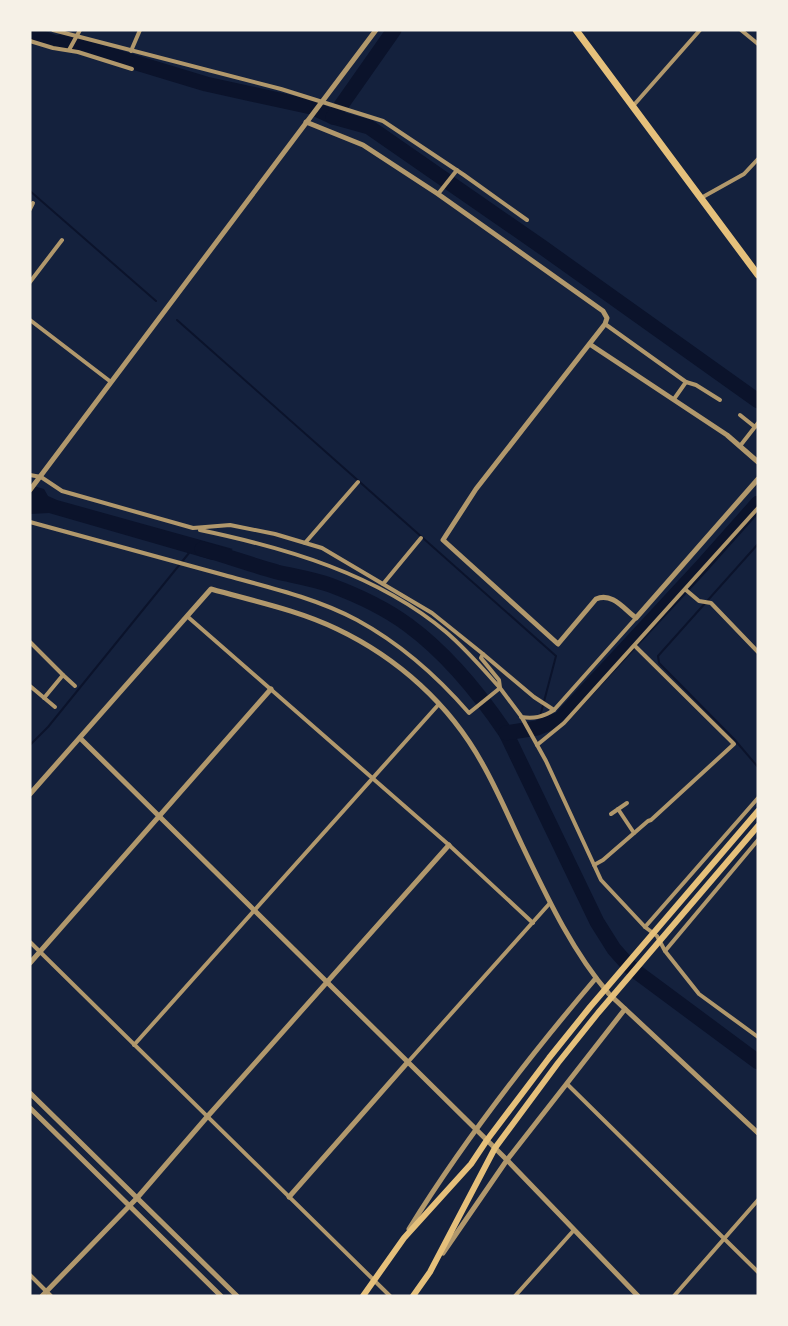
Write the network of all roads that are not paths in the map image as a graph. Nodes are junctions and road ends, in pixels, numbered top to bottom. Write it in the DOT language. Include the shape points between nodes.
graph roads {
  1 [pos="53,30"];
  2 [pos="80,30"];
  3 [pos="141,30"];
  4 [pos="376,30"];
  5 [pos="576,30"];
  6 [pos="700,30"];
  7 [pos="741,30"];
  8 [pos="77,37"];
  9 [pos="30,41"];
  10 [pos="758,44"];
  11 [pos="69,50"];
  12 [pos="131,51"];
  13 [pos="132,69"];
  14 [pos="320,103"];
  15 [pos="633,107"];
  16 [pos="306,122"];
  17 [pos="758,159"];
  18 [pos="457,170"];
  19 [pos="438,194"];
  20 [pos="701,198"];
  21 [pos="33,203"];
  22 [pos="30,209"];
  23 [pos="527,220"];
  24 [pos="62,240"];
  25 [pos="758,275"];
  26 [pos="30,282"];
  27 [pos="30,320"];
  28 [pos="605,324"];
  29 [pos="591,345"];
  30 [pos="111,382"];
  31 [pos="686,382"];
  32 [pos="674,399"];
  33 [pos="720,400"];
  34 [pos="740,415"];
  35 [pos="757,425"];
  36 [pos="740,446"];
  37 [pos="758,462"];
  38 [pos="30,475"];
  39 [pos="41,477"];
  40 [pos="758,479"];
  41 [pos="358,482"];
  42 [pos="32,488"];
  43 [pos="758,508"];
  44 [pos="30,522"];
  45 [pos="193,528"];
  46 [pos="421,538"];
  47 [pos="305,543"];
  48 [pos="383,584"];
  49 [pos="686,590"];
  50 [pos="188,617"];
  51 [pos="636,618"];
  52 [pos="30,642"];
  53 [pos="635,646"];
  54 [pos="758,652"];
  55 [pos="483,654"];
  56 [pos="63,675"];
  57 [pos="30,686"];
  58 [pos="75,686"];
  59 [pos="500,688"];
  60 [pos="271,689"];
  61 [pos="44,698"];
  62 [pos="440,703"];
  63 [pos="55,707"];
  64 [pos="554,710"];
  65 [pos="521,716"];
  66 [pos="80,738"];
  67 [pos="537,745"];
  68 [pos="372,778"];
  69 [pos="30,794"];
  70 [pos="758,798"];
  71 [pos="627,803"];
  72 [pos="618,809"];
  73 [pos="758,811"];
  74 [pos="611,814"];
  75 [pos="159,817"];
  76 [pos="758,826"];
  77 [pos="634,833"];
  78 [pos="758,840"];
  79 [pos="449,845"];
  80 [pos="594,866"];
  81 [pos="550,903"];
  82 [pos="253,911"];
  83 [pos="533,923"];
  84 [pos="645,927"];
  85 [pos="30,942"];
  86 [pos="664,951"];
  87 [pos="39,952"];
  88 [pos="30,963"];
  89 [pos="596,978"];
  90 [pos="327,982"];
  91 [pos="625,1009"];
  92 [pos="758,1037"];
  93 [pos="134,1045"];
  94 [pos="408,1063"];
  95 [pos="567,1084"];
  96 [pos="30,1093"];
  97 [pos="30,1108"];
  98 [pos="207,1117"];
  99 [pos="476,1130"];
  100 [pos="758,1133"];
  101 [pos="487,1140"];
  102 [pos="495,1148"];
  103 [pos="507,1160"];
  104 [pos="289,1197"];
  105 [pos="137,1198"];
  106 [pos="758,1200"];
  107 [pos="129,1206"];
  108 [pos="574,1229"];
  109 [pos="404,1238"];
  110 [pos="724,1240"];
  111 [pos="430,1272"];
  112 [pos="758,1272"];
  113 [pos="30,1275"];
  114 [pos="374,1281"];
  115 [pos="46,1294"];
  116 [pos="221,1296"];
  117 [pos="237,1296"];
  118 [pos="363,1296"];
  119 [pos="390,1296"];
  120 [pos="413,1296"];
  121 [pos="515,1296"];
  122 [pos="638,1296"];
  123 [pos="674,1296"];
  1 -- 8 [label="street"];
  2 -- 8 [label="street"];
  3 -- 12 [label="street"];
  4 -- 14 [label="street"];
  5 -- 15 [label="highway"];
  6 -- 15 [label="street"];
  7 -- 10 [label="street"];
  8 -- 11 [label="street"];
  8 -- 12 [label="street"];
  9 -- 11 [label="street"];
  11 -- 13 [label="street"];
  12 -- 14 [label="street"];
  14 -- 16 [label="street"];
  14 -- 18 [label="street" via="383,121"];
  15 -- 20 [label="highway"];
  16 -- 19 [label="street" via="363,146"];
  16 -- 30 [label="street"];
  17 -- 20 [label="street" via="744,174"];
  18 -- 19 [label="street"];
  18 -- 23 [label="street"];
  19 -- 28 [label="street" via="603,311"];
  20 -- 25 [label="highway"];
  21 -- 22 [label="street"];
  24 -- 26 [label="street"];
  27 -- 30 [label="street"];
  28 -- 29 [label="street"];
  28 -- 31 [label="street"];
  29 -- 32 [label="street"];
  29 -- 51 [label="street" via="476,489 443,540 558,644 596,599 603,596"];
  30 -- 39 [label="street"];
  31 -- 32 [label="street"];
  31 -- 33 [label="street"];
  32 -- 36 [label="street"];
  34 -- 35 [label="street"];
  35 -- 36 [label="street"];
  36 -- 37 [label="street"];
  38 -- 39 [label="street"];
  39 -- 42 [label="street"];
  39 -- 45 [label="street" via="62,491"];
  40 -- 51 [label="street"];
  41 -- 47 [label="street"];
  43 -- 49 [label="street"];
  44 -- 59 [label="street" via="325,605 401,648 448,688 469,712"];
  45 -- 47 [label="street" via="230,525"];
  45 -- 59 [label="street" via="319,562 373,585 446,632"];
  46 -- 48 [label="street"];
  47 -- 48 [label="street"];
  48 -- 55 [label="street" via="432,614"];
  49 -- 53 [label="street"];
  49 -- 54 [label="street" via="702,602 711,603"];
  50 -- 60 [label="street"];
  50 -- 62 [label="street" via="211,589 312,618 385,656"];
  50 -- 66 [label="street"];
  51 -- 64 [label="street"];
  52 -- 56 [label="street"];
  53 -- 67 [label="street" via="564,723"];
  53 -- 77 [label="street" via="734,744"];
  55 -- 59 [label="street" via="481,658 499,680"];
  55 -- 64 [label="street"];
  56 -- 58 [label="street"];
  56 -- 61 [label="street"];
  57 -- 61 [label="street"];
  59 -- 65 [label="street"];
  60 -- 68 [label="street"];
  60 -- 75 [label="street"];
  61 -- 63 [label="street"];
  62 -- 68 [label="street"];
  62 -- 81 [label="street" via="483,764"];
  64 -- 65 [label="street" via="532,718"];
  65 -- 67 [label="street"];
  66 -- 69 [label="street"];
  66 -- 75 [label="street"];
  67 -- 80 [label="street"];
  68 -- 79 [label="street"];
  68 -- 82 [label="street"];
  70 -- 84 [label="street"];
  71 -- 72 [label="street"];
  72 -- 74 [label="street"];
  72 -- 77 [label="street"];
  73 -- 101 [label="main road" via="590,1007"];
  75 -- 82 [label="street"];
  75 -- 87 [label="street"];
  76 -- 102 [label="main road" via="598,1013"];
  77 -- 80 [label="street"];
  78 -- 86 [label="street"];
  79 -- 83 [label="street"];
  79 -- 90 [label="street"];
  80 -- 84 [label="street" via="600,880"];
  81 -- 83 [label="street"];
  81 -- 89 [label="street"];
  82 -- 90 [label="street"];
  82 -- 93 [label="street"];
  83 -- 94 [label="street"];
  84 -- 86 [label="street" via="657,936"];
  85 -- 87 [label="street"];
  86 -- 92 [label="street" via="699,994"];
  87 -- 88 [label="street"];
  87 -- 93 [label="street"];
  89 -- 91 [label="street"];
  89 -- 99 [label="street" via="534,1051"];
  90 -- 94 [label="street"];
  90 -- 98 [label="street"];
  91 -- 95 [label="street"];
  91 -- 100 [label="street"];
  93 -- 98 [label="street"];
  94 -- 99 [label="street"];
  94 -- 104 [label="street"];
  95 -- 103 [label="street"];
  95 -- 110 [label="street"];
  96 -- 105 [label="street"];
  97 -- 107 [label="street"];
  98 -- 104 [label="street"];
  98 -- 105 [label="street"];
  99 -- 101 [label="street"];
  99 -- 109 [label="street"];
  101 -- 102 [label="street"];
  101 -- 109 [label="main road" via="471,1164"];
  102 -- 103 [label="street"];
  102 -- 111 [label="main road"];
  103 -- 108 [label="street"];
  103 -- 111 [label="street"];
  104 -- 114 [label="street"];
  105 -- 107 [label="street"];
  105 -- 117 [label="street"];
  106 -- 110 [label="street"];
  107 -- 115 [label="street"];
  107 -- 116 [label="street"];
  108 -- 121 [label="street"];
  108 -- 122 [label="street"];
  109 -- 114 [label="main road"];
  110 -- 112 [label="street"];
  110 -- 123 [label="street"];
  111 -- 120 [label="main road"];
  113 -- 115 [label="street"];
  114 -- 118 [label="main road"];
  114 -- 119 [label="street"];
}
